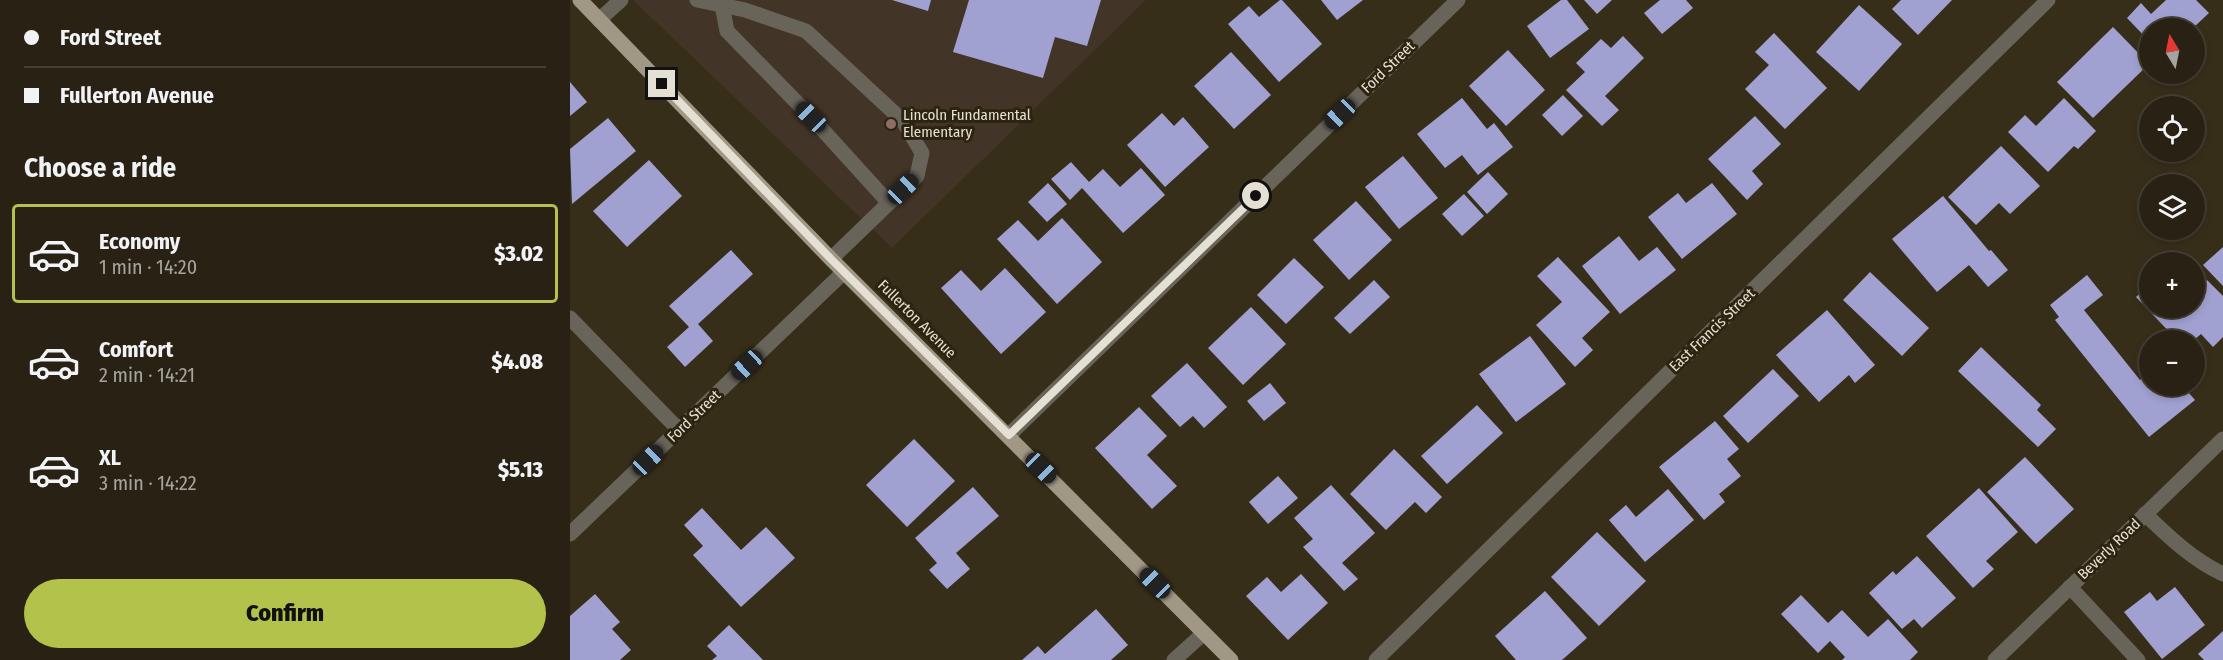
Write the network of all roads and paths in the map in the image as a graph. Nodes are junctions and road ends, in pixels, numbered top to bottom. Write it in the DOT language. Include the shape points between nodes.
graph roads {
  1 [pos="580,0"];
  2 [pos="621,0"];
  3 [pos="697,0"];
  4 [pos="1458,0"];
  5 [pos="2048,0"];
  6 [pos="722,5"];
  7 [pos="599,20"];
  8 [pos="889,203"];
  9 [pos="831,259"];
  10 [pos="844,272"];
  11 [pos="570,318"];
  12 [pos="679,430"];
  13 [pos="1009,435"];
  14 [pos="2223,438"];
  15 [pos="2145,514"];
  16 [pos="570,534"];
  17 [pos="2223,574"];
  18 [pos="2070,587"];
  19 [pos="1204,633"];
  20 [pos="1174,660"];
  21 [pos="1231,660"];
  22 [pos="1376,660"];
  23 [pos="1995,660"];
  24 [pos="2138,660"];
  1 -- 7 [label="main road, Fullerton Avenue"];
  2 -- 7 [label="street"];
  3 -- 6 [label="street"];
  4 -- 13 [label="street, Ford Street"];
  5 -- 22 [label="street, East Francis Street"];
  6 -- 8 [label="street" via="727,31"];
  6 -- 8 [label="street" via="806,31 903,121 921,153 917,176"];
  7 -- 9 [label="main road, Fullerton Avenue"];
  8 -- 9 [label="street"];
  9 -- 10 [label="main road, Fullerton Avenue"];
  10 -- 12 [label="street, Ford Street"];
  10 -- 13 [label="main road, Fullerton Avenue"];
  11 -- 12 [label="street"];
  12 -- 16 [label="street, Ford Street"];
  13 -- 19 [label="main road, Fullerton Avenue"];
  14 -- 15 [label="street, Beverly Road"];
  15 -- 17 [label="street" via="2169,538"];
  15 -- 18 [label="street, Beverly Road"];
  18 -- 23 [label="street, Beverly Road"];
  18 -- 24 [label="street"];
  19 -- 20 [label="street"];
  19 -- 21 [label="main road, Fullerton Avenue"];
}
